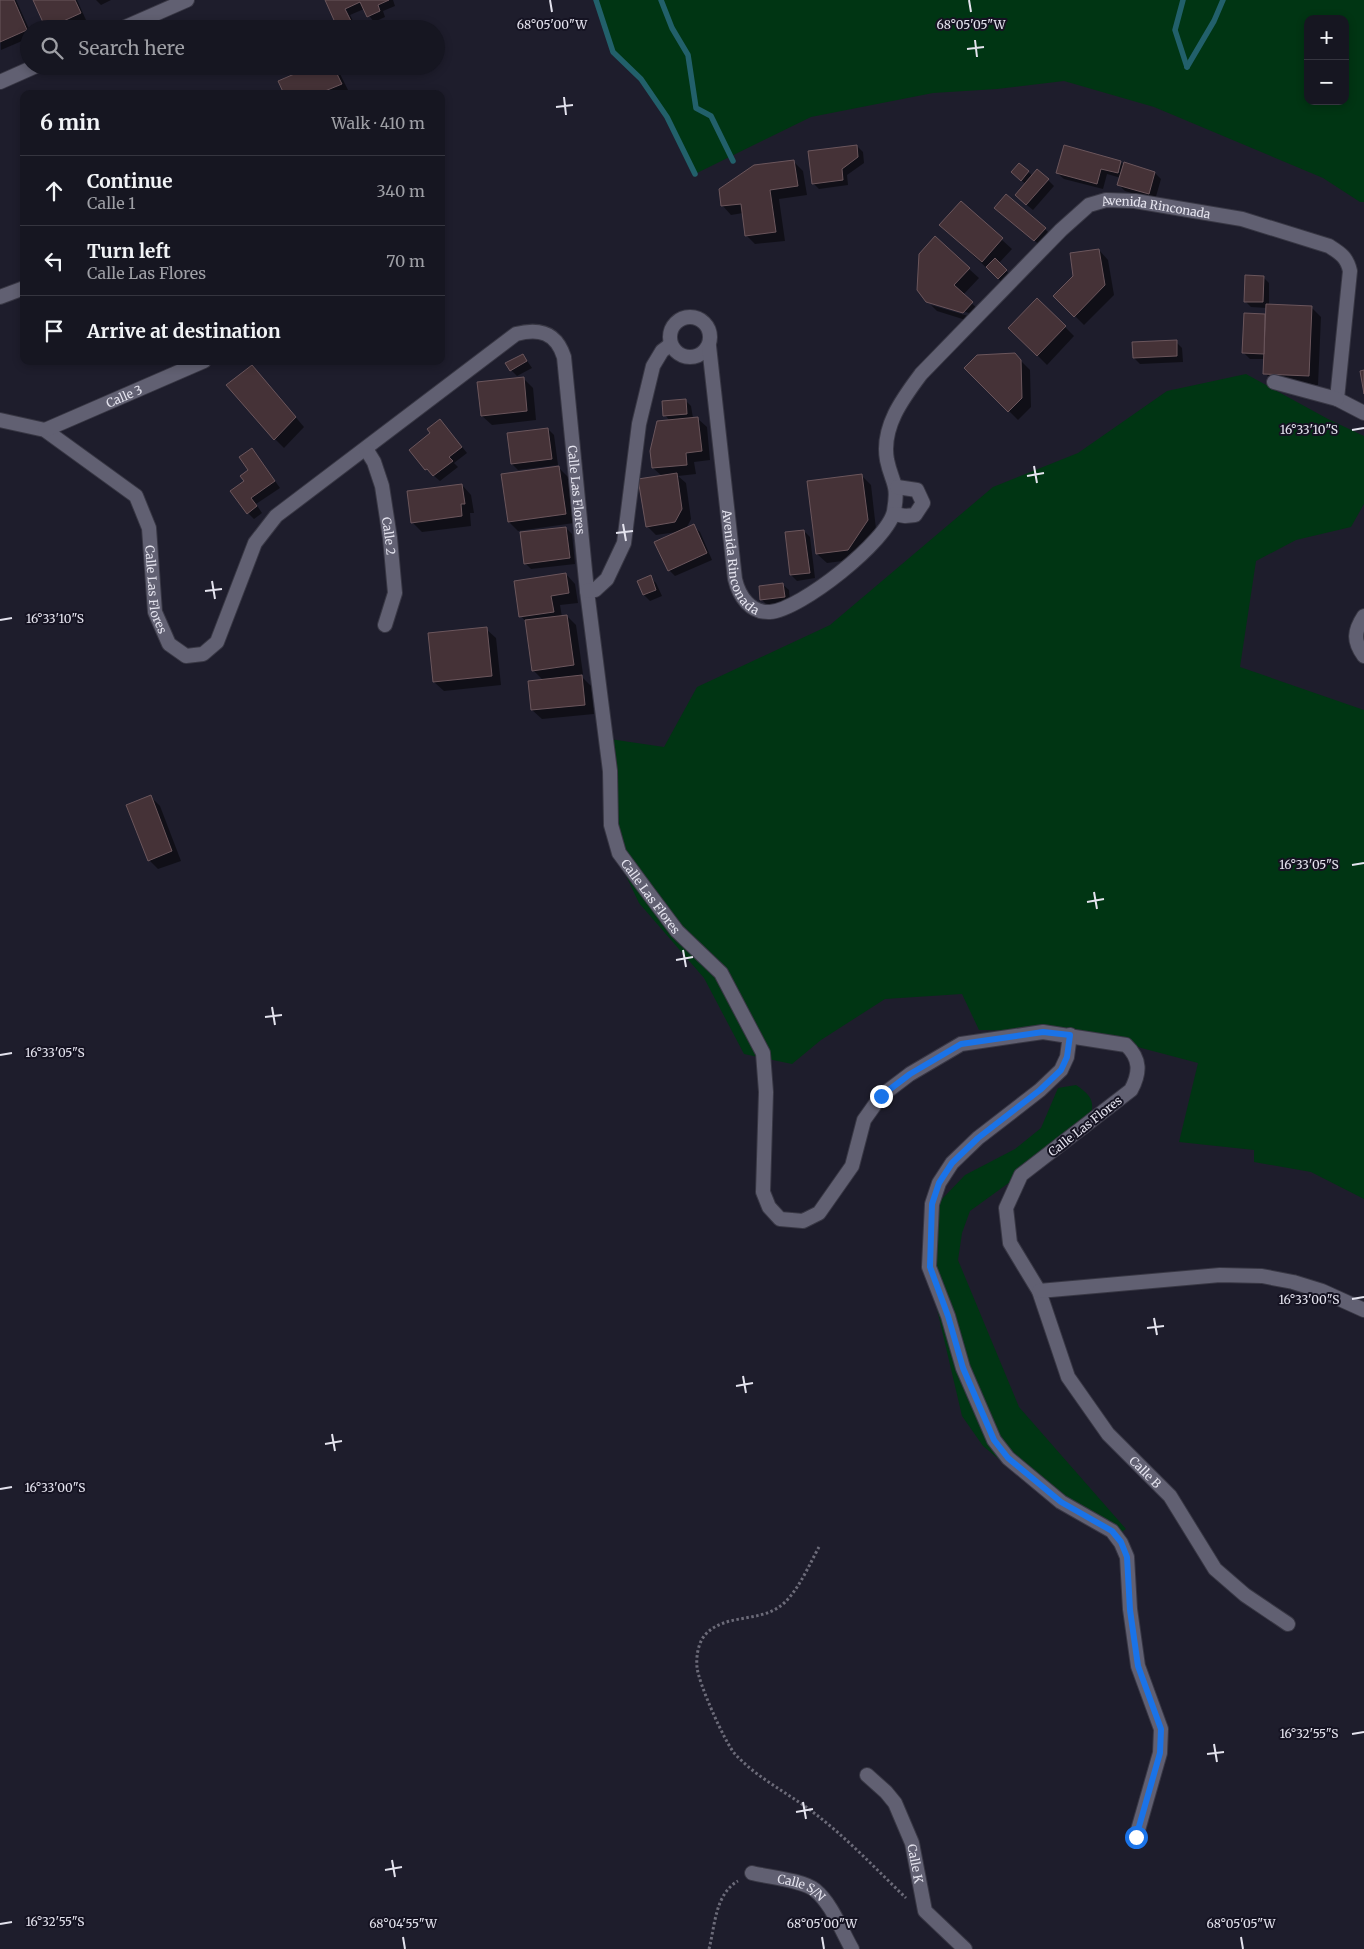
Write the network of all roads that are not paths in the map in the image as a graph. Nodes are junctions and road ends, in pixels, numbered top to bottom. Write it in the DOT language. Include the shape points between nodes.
graph roads {
  1 [pos="188,0"];
  2 [pos="142,20"];
  3 [pos="20,73"];
  4 [pos="0,82"];
  5 [pos="20,290"];
  6 [pos="0,297"];
  7 [pos="708,346"];
  8 [pos="681,353"];
  9 [pos="195,365"];
  10 [pos="710,368"];
  11 [pos="1274,382"];
  12 [pos="1337,398"];
  13 [pos="1364,413"];
  14 [pos="0,420"];
  15 [pos="45,430"];
  16 [pos="366,449"];
  17 [pos="897,487"];
  18 [pos="894,514"];
  19 [pos="587,591"];
  20 [pos="1364,616"];
  21 [pos="385,625"];
  22 [pos="1364,656"];
  23 [pos="1070,1035"];
  24 [pos="1039,1291"];
  25 [pos="1364,1310"];
  26 [pos="1288,1624"];
  27 [pos="867,1775"];
  28 [pos="1136,1837"];
  29 [pos="752,1874"];
  30 [pos="852,1949"];
  31 [pos="964,1949"];
  1 -- 2 [label="street"];
  3 -- 4 [label="street"];
  5 -- 6 [label="street"];
  7 -- 8 [label="street, Avenida Rinconada" via="704,352"];
  7 -- 8 [label="street, Avenida Rinconada" via="707,326 689,317 676,321 670,332"];
  7 -- 10 [label="street, Avenida Rinconada"];
  8 -- 10 [label="street"];
  8 -- 19 [label="street, Avenida Rinconada" via="662,351 654,366 639,424 624,544 607,579 595,590"];
  9 -- 15 [label="street, Calle 3"];
  10 -- 18 [label="street, Avenida Rinconada" via="735,579 738,592 748,604 763,612 772,612 798,602 846,570 873,543"];
  11 -- 12 [label="street"];
  12 -- 13 [label="street"];
  12 -- 17 [label="street, Avenida Rinconada" via="1350,271 1342,254 1329,246 1242,218 1135,201 1106,200 1089,205 1061,230 921,374 906,394 891,420 886,439 887,460"];
  14 -- 15 [label="street, Calle Las Flores"];
  15 -- 16 [label="street, Calle Las Flores" via="136,496 149,528 155,612 169,644 186,656 203,654 217,642 256,543 276,516"];
  16 -- 19 [label="street, Calle Las Flores" via="516,334 530,330 549,334 564,357"];
  16 -- 21 [label="street, Calle 2" via="382,486 390,538 395,593"];
  17 -- 18 [label="street, Avenida Rinconada"];
  17 -- 18 [label="street" via="917,490 923,503 915,515"];
  19 -- 23 [label="street, Calle Las Flores" via="610,771 611,825 619,853 677,931 721,973 763,1053 766,1092 763,1192 777,1217 786,1221 804,1221 823,1208 852,1166 864,1120 881,1096 910,1074 961,1044 1034,1033"];
  20 -- 22 [label="street" via="1356,629 1356,641"];
  23 -- 24 [label="street, Calle Las Flores" via="1126,1045 1137,1058 1138,1077 1131,1090 1020,1174 1006,1208 1010,1243"];
  23 -- 28 [label="street" via="1067,1057 1061,1070 972,1144 952,1163 939,1183 932,1204 930,1267 963,1368 994,1440 1008,1458 1061,1502 1112,1531 1127,1557 1138,1666 1161,1729 1160,1753"];
  24 -- 25 [label="street" via="1220,1274 1262,1276 1322,1291"];
  24 -- 26 [label="street, Calle B" via="1068,1377 1108,1434 1170,1496 1215,1569"];
  27 -- 31 [label="street, Calle K" via="895,1803 912,1843 925,1911"];
  29 -- 30 [label="street, Calle S/N" via="815,1889"];
}
